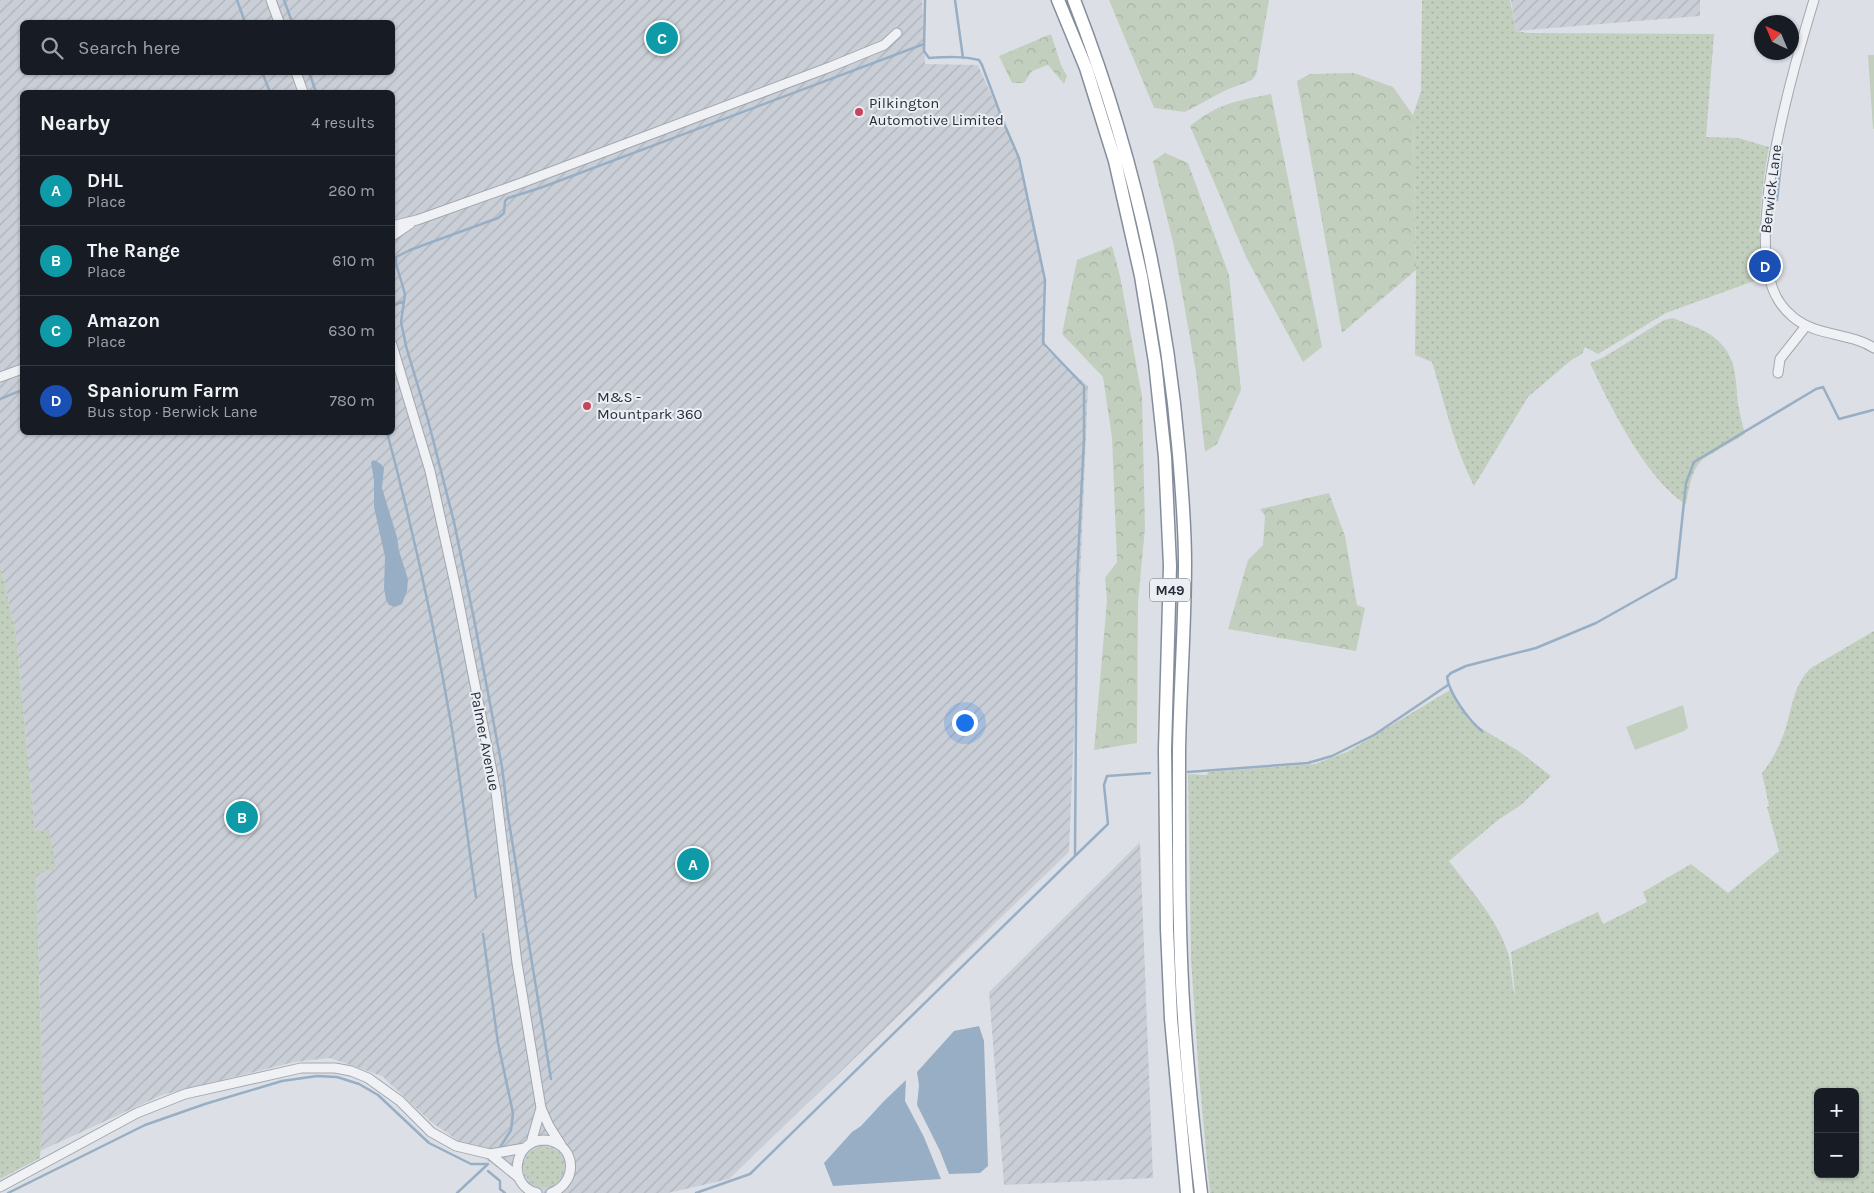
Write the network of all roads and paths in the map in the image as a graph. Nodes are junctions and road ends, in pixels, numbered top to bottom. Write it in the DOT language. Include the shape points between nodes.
graph roads {
  1 [pos="271,0"];
  2 [pos="1058,0"];
  3 [pos="1074,0"];
  4 [pos="1814,0"];
  5 [pos="278,20"];
  6 [pos="897,33"];
  7 [pos="297,75"];
  8 [pos="302,90"];
  9 [pos="417,220"];
  10 [pos="395,225"];
  11 [pos="395,234"];
  12 [pos="1806,326"];
  13 [pos="1874,348"];
  14 [pos="395,355"];
  15 [pos="20,369"];
  16 [pos="1778,373"];
  17 [pos="0,377"];
  18 [pos="541,1108"];
  19 [pos="528,1145"];
  20 [pos="562,1147"];
  21 [pos="490,1154"];
  22 [pos="518,1177"];
  23 [pos="0,1186"];
  24 [pos="537,1193"];
  25 [pos="551,1193"];
  26 [pos="1187,1193"];
  27 [pos="1201,1193"];
  1 -- 5 [label="street"];
  2 -- 26 [label="highway, M49" via="1086,68 1115,161 1141,276 1155,362 1164,447 1170,566 1165,749 1167,929 1171,1020"];
  3 -- 27 [label="highway, M49" via="1098,61 1127,156 1154,270 1179,453 1185,561 1179,748 1180,927 1184,1018"];
  4 -- 12 [label="street, Berwick Lane" via="1795,60 1777,143 1765,240 1770,280 1776,295 1792,317"];
  6 -- 9 [label="street" via="884,45 830,67"];
  7 -- 8 [label="street"];
  9 -- 10 [label="street"];
  9 -- 11 [label="street"];
  12 -- 13 [label="street, Berwick Lane"];
  12 -- 16 [label="street" via="1780,359"];
  14 -- 18 [label="street, Palmer Avenue" via="430,471 492,773 517,962"];
  15 -- 17 [label="street"];
  18 -- 19 [label="street, Palmer Avenue"];
  18 -- 20 [label="street"];
  19 -- 20 [label="street" via="546,1140"];
  19 -- 21 [label="street"];
  19 -- 22 [label="street, Palmer Avenue" via="518,1160"];
  20 -- 25 [label="street" via="570,1160 570,1174 560,1189"];
  21 -- 22 [label="street"];
  21 -- 23 [label="street" via="456,1146 436,1136 400,1101 368,1078 336,1068 301,1068 185,1094 137,1113"];
  22 -- 24 [label="street" via="526,1188"];
}
